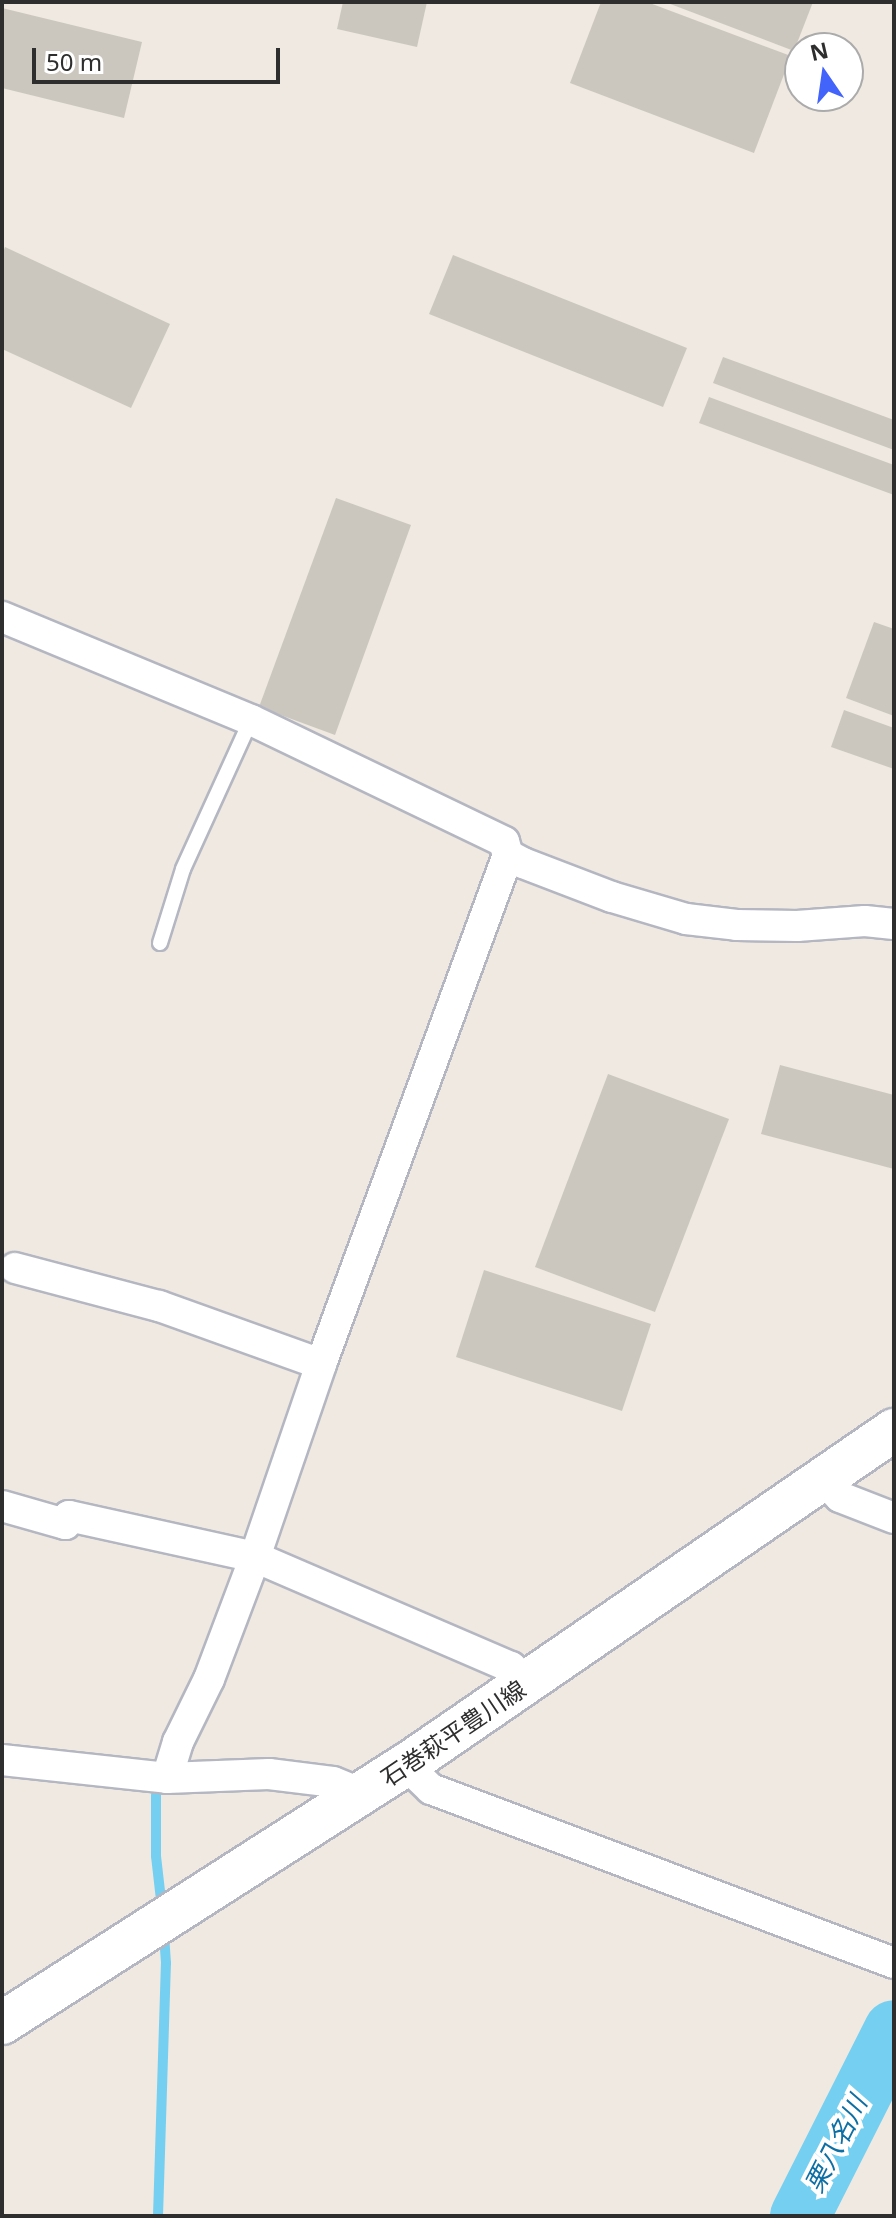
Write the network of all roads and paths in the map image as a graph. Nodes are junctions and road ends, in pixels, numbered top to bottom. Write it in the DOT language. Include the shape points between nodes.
graph roads {
  1 [pos="2,617"];
  2 [pos="251,720"];
  3 [pos="508,855"];
  4 [pos="894,924"];
  5 [pos="160,943"];
  6 [pos="6,1269"];
  7 [pos="321,1364"];
  8 [pos="894,1430"];
  9 [pos="823,1480"];
  10 [pos="2,1506"];
  11 [pos="894,1518"];
  12 [pos="255,1557"];
  13 [pos="528,1684"];
  14 [pos="2,1760"];
  15 [pos="406,1765"];
  16 [pos="167,1778"];
  17 [pos="362,1794"];
  18 [pos="894,1963"];
  19 [pos="2,2023"];
  1 -- 2 [label="street"];
  2 -- 3 [label="street" via="504,842"];
  2 -- 5 [label="lane" via="183,869"];
  3 -- 4 [label="street" via="612,897 686,919 797,926"];
  3 -- 7 [label="street"];
  6 -- 7 [label="street" via="159,1306"];
  7 -- 12 [label="street"];
  8 -- 9 [label="main road, 石巻萩平豊川線"];
  9 -- 11 [label="street" via="840,1497"];
  9 -- 13 [label="main road, 石巻萩平豊川線"];
  10 -- 12 [label="street" via="65,1524 69,1516"];
  12 -- 13 [label="street" via="511,1667"];
  12 -- 16 [label="street"];
  13 -- 15 [label="main road, 石巻萩平豊川線"];
  14 -- 16 [label="street"];
  15 -- 17 [label="main road, 石巻萩平豊川線"];
  15 -- 18 [label="street" via="431,1789"];
  16 -- 17 [label="street" via="269,1774 333,1782"];
  17 -- 19 [label="main road, 石巻萩平豊川線"];
}
